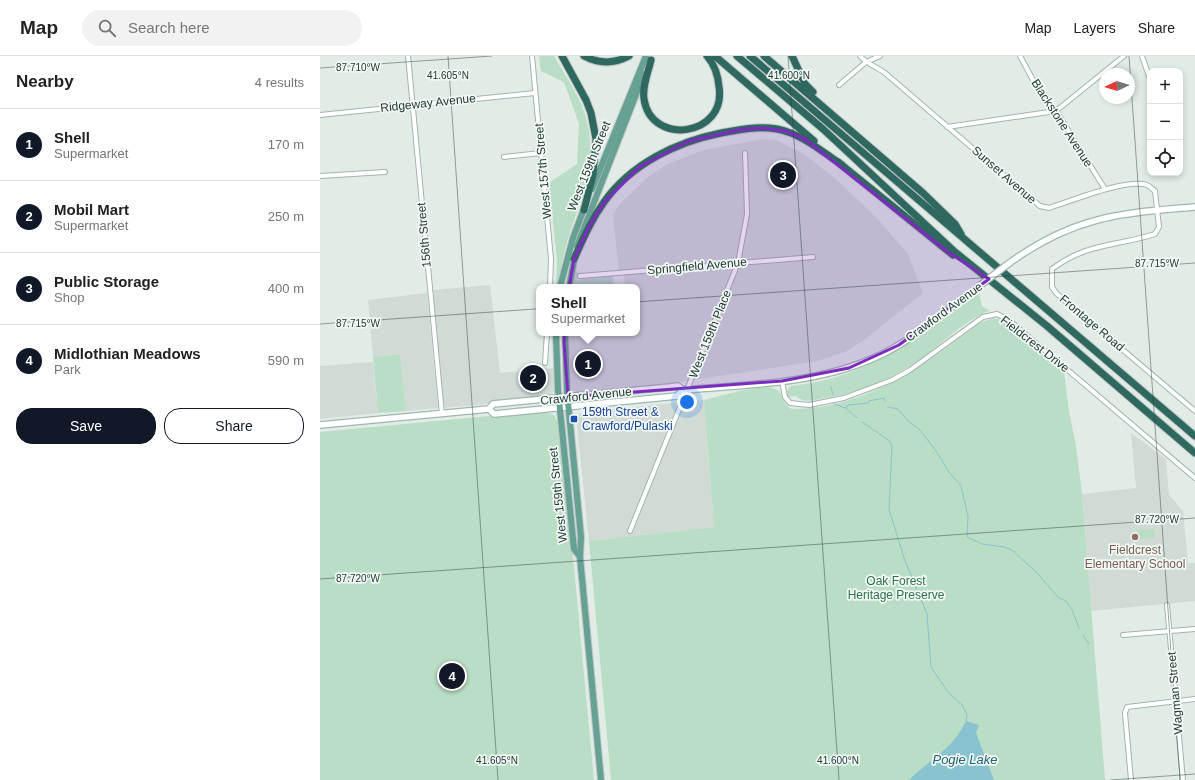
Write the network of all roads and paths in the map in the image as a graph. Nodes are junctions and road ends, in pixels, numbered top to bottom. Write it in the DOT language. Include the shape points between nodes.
graph roads {
  1 [pos="408,56"];
  2 [pos="532,56"];
  3 [pos="562,56"];
  4 [pos="584,56"];
  5 [pos="629,56"];
  6 [pos="707,56"];
  7 [pos="715,56"];
  8 [pos="737,56"];
  9 [pos="750,56"];
  10 [pos="764,56"];
  11 [pos="792,56"];
  12 [pos="860,56"];
  13 [pos="880,56"];
  14 [pos="1020,56"];
  15 [pos="1124,56"];
  16 [pos="1142,56"];
  17 [pos="649,57"];
  18 [pos="866,62"];
  19 [pos="1147,70"];
  20 [pos="839,85"];
  21 [pos="535,92"];
  22 [pos="412,104"];
  23 [pos="1056,111"];
  24 [pos="320,114"];
  25 [pos="841,121"];
  26 [pos="947,126"];
  27 [pos="541,153"];
  28 [pos="745,153"];
  29 [pos="504,157"];
  30 [pos="842,165"];
  31 [pos="385,172"];
  32 [pos="320,176"];
  33 [pos="1105,189"];
  34 [pos="1195,207"];
  35 [pos="584,210"];
  36 [pos="1157,210"];
  37 [pos="966,241"];
  38 [pos="813,257"];
  39 [pos="574,259"];
  40 [pos="738,263"];
  41 [pos="974,267"];
  42 [pos="580,276"];
  43 [pos="550,284"];
  44 [pos="561,284"];
  45 [pos="570,284"];
  46 [pos="547,336"];
  47 [pos="556,336"];
  48 [pos="565,336"];
  49 [pos="545,363"];
  50 [pos="782,381"];
  51 [pos="685,390"];
  52 [pos="568,397"];
  53 [pos="559,398"];
  54 [pos="569,407"];
  55 [pos="560,408"];
  56 [pos="489,409"];
  57 [pos="1195,411"];
  58 [pos="442,414"];
  59 [pos="320,426"];
  60 [pos="1195,436"];
  61 [pos="1195,453"];
  62 [pos="1195,478"];
  63 [pos="630,531"];
  64 [pos="580,557"];
  65 [pos="1167,605"];
  66 [pos="1195,629"];
  67 [pos="1169,631"];
  68 [pos="1124,635"];
  69 [pos="1195,699"];
  70 [pos="1176,701"];
  71 [pos="601,780"];
  72 [pos="1131,780"];
  73 [pos="1182,780"];
  1 -- 22 [label="street, 156th Street"];
  2 -- 21 [label="street, West 157th Street"];
  3 -- 35 [label="highway" via="586,100 596,139 593,175"];
  4 -- 5 [label="highway" via="592,61 607,62"];
  6 -- 17 [label="highway" via="716,68 720,100 715,113 707,122 694,129 681,130 669,130 658,123 645,105 644,87"];
  7 -- 30 [label="highway"];
  8 -- 41 [label="highway" via="823,129"];
  9 -- 37 [label="highway"];
  10 -- 25 [label="highway"];
  11 -- 25 [label="highway" via="805,84"];
  12 -- 18 [label="street, Sunset Avenue"];
  13 -- 18 [label="street"];
  14 -- 23 [label="street, Blackstone Avenue" via="1033,80"];
  15 -- 23 [label="street"];
  16 -- 19 [label="street"];
  17 -- 35 [label="main road, West 159th Street"];
  17 -- 39 [label="main road, West 159th Street" via="585,223"];
  18 -- 20 [label="street"];
  18 -- 26 [label="street, Sunset Avenue" via="885,73"];
  21 -- 22 [label="street, Ridgeway Avenue"];
  21 -- 27 [label="street, West 157th Street"];
  22 -- 24 [label="street, Ridgeway Avenue"];
  22 -- 58 [label="street, 156th Street"];
  23 -- 26 [label="street"];
  23 -- 33 [label="street, Blackstone Avenue"];
  25 -- 37 [label="highway" via="923,193 955,224"];
  26 -- 33 [label="street, Sunset Avenue" via="1040,206 1050,208"];
  27 -- 29 [label="street"];
  27 -- 43 [label="street, West 157th Street" via="551,259"];
  28 -- 40 [label="street, West 159th Place" via="747,214"];
  30 -- 39 [label="highway" via="805,139 786,131 743,129 688,141 664,151 639,167 620,184 604,202 588,228"];
  30 -- 41 [label="highway" via="948,252"];
  31 -- 32 [label="street"];
  33 -- 36 [label="street, Sunset Avenue" via="1147,185 1155,191"];
  34 -- 36 [label="main road, Crawford Avenue"];
  35 -- 44 [label="main road, West 159th Street" via="573,238"];
  36 -- 50 [label="main road, Crawford Avenue, bridge" via="1121,214 1070,228 1034,246 899,345 849,368"];
  36 -- 57 [label="street, Frontage Road" via="1159,227 1155,234 1084,251 1063,260 1052,269 1052,287 1057,294"];
  37 -- 60 [label="highway"];
  38 -- 40 [label="street, Springfield Avenue"];
  39 -- 45 [label="main road, West 159th Street"];
  40 -- 42 [label="street, Springfield Avenue"];
  40 -- 51 [label="street, West 159th Place"];
  41 -- 61 [label="highway"];
  46 -- 49 [label="street"];
  47 -- 53 [label="main road, West 159th Street"];
  48 -- 52 [label="main road, West 159th Street"];
  50 -- 51 [label="main road, Crawford Avenue"];
  50 -- 62 [label="street, Fieldcrest Drive" via="785,397 790,403 809,405 844,398 871,389 910,370 983,317 997,314 1005,317"];
  51 -- 52 [label="main road, Crawford Avenue" via="678,386"];
  51 -- 54 [label="main road, Crawford Avenue" via="677,396"];
  51 -- 63 [label="street, West 159th Place"];
  52 -- 53 [label="main road, Crawford Avenue"];
  52 -- 54 [label="main road, West 159th Street"];
  53 -- 55 [label="main road, West 159th Street"];
  53 -- 56 [label="main road, Crawford Avenue" via="493,404"];
  54 -- 55 [label="main road, Crawford Avenue"];
  54 -- 64 [label="main road, West 159th Street" via="582,537"];
  55 -- 56 [label="main road, Crawford Avenue" via="494,414"];
  55 -- 64 [label="main road, West 159th Street" via="574,549"];
  56 -- 58 [label="main road, Crawford Avenue"];
  58 -- 59 [label="main road, Crawford Avenue"];
  64 -- 71 [label="main road, West 159th Street"];
  65 -- 67 [label="street, Wagman Street"];
  66 -- 67 [label="street"];
  67 -- 68 [label="street"];
  67 -- 70 [label="street, Wagman Street"];
  69 -- 70 [label="street"];
  70 -- 72 [label="street" via="1128,707 1125,713"];
  70 -- 73 [label="street, Wagman Street"];
}
